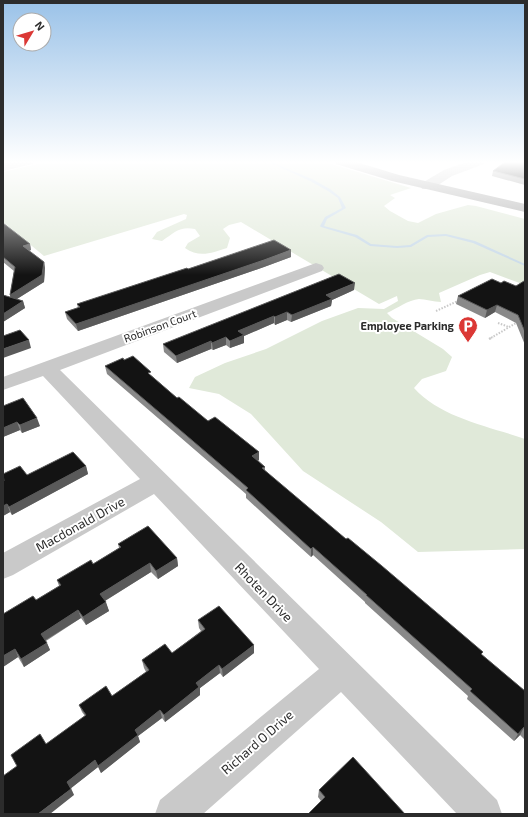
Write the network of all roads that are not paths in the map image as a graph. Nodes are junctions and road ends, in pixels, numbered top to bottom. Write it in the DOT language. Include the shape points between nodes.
graph roads {
  1 [pos="485,199"];
  2 [pos="525,208"];
  3 [pos="316,268"];
  4 [pos="46,368"];
  5 [pos="3,384"];
  6 [pos="156,482"];
  7 [pos="3,567"];
  8 [pos="341,671"];
  9 [pos="174,814"];
  10 [pos="483,814"];
  1 -- 2 [label="main road"];
  3 -- 4 [label="street, Robinson Court"];
  4 -- 5 [label="street, Robinson Court"];
  4 -- 6 [label="street, Rhoten Drive"];
  6 -- 7 [label="street, Macdonald Drive"];
  6 -- 8 [label="street, Rhoten Drive"];
  8 -- 9 [label="street, Richard O Drive"];
  8 -- 10 [label="street, Rhoten Drive"];
}
